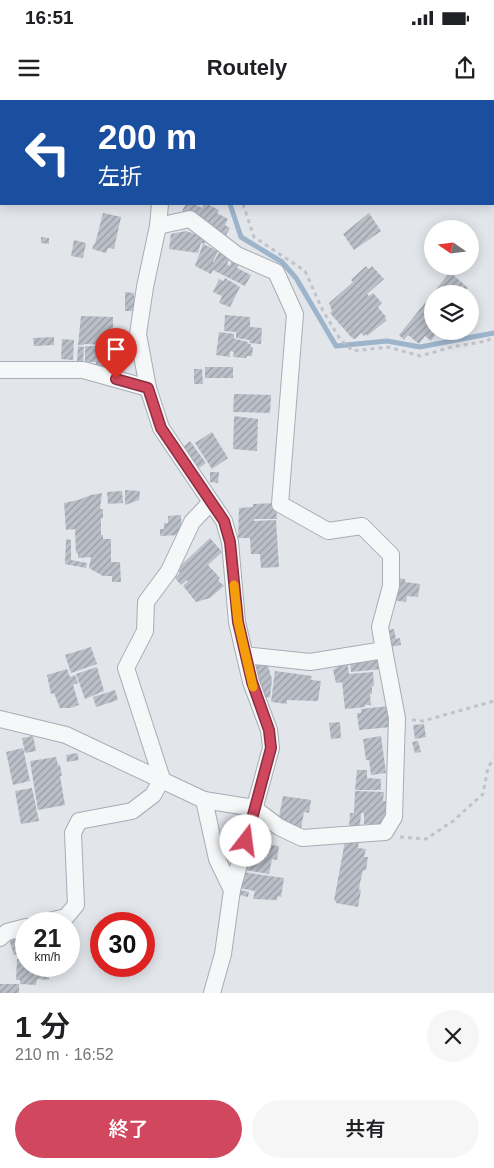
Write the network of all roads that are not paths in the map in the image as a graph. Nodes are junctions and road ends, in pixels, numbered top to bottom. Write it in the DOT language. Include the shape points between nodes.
graph roads {
  1 [pos="160,205"];
  2 [pos="158,226"];
  3 [pos="0,370"];
  4 [pos="148,388"];
  5 [pos="211,502"];
  6 [pos="384,650"];
  7 [pos="245,655"];
  8 [pos="0,719"];
  9 [pos="162,779"];
  10 [pos="204,800"];
  11 [pos="254,808"];
  12 [pos="232,890"];
  13 [pos="70,912"];
  14 [pos="15,930"];
  15 [pos="0,938"];
  16 [pos="212,993"];
  1 -- 2 [label="street"];
  2 -- 4 [label="street" via="138,334"];
  2 -- 6 [label="street" via="190,219 237,255 276,272 295,314 280,504 328,531 362,526 391,555 391,586 380,628"];
  3 -- 4 [label="street" via="83,370"];
  4 -- 5 [label="street" via="161,428"];
  5 -- 7 [label="street" via="224,521 230,542 238,622"];
  5 -- 9 [label="street" via="192,522 169,571 146,602 145,631 126,668"];
  6 -- 7 [label="street" via="310,662"];
  6 -- 11 [label="street" via="397,718 394,817 385,832 302,838 279,827"];
  7 -- 11 [label="street" via="269,730 271,748"];
  8 -- 9 [label="street" via="66,734"];
  9 -- 10 [label="street"];
  9 -- 13 [label="street" via="153,795 132,811 79,821 73,833 76,905"];
  10 -- 11 [label="street"];
  10 -- 12 [label="street" via="217,859"];
  11 -- 12 [label="street"];
  12 -- 16 [label="street" via="223,954"];
  14 -- 15 [label="street"];
}
